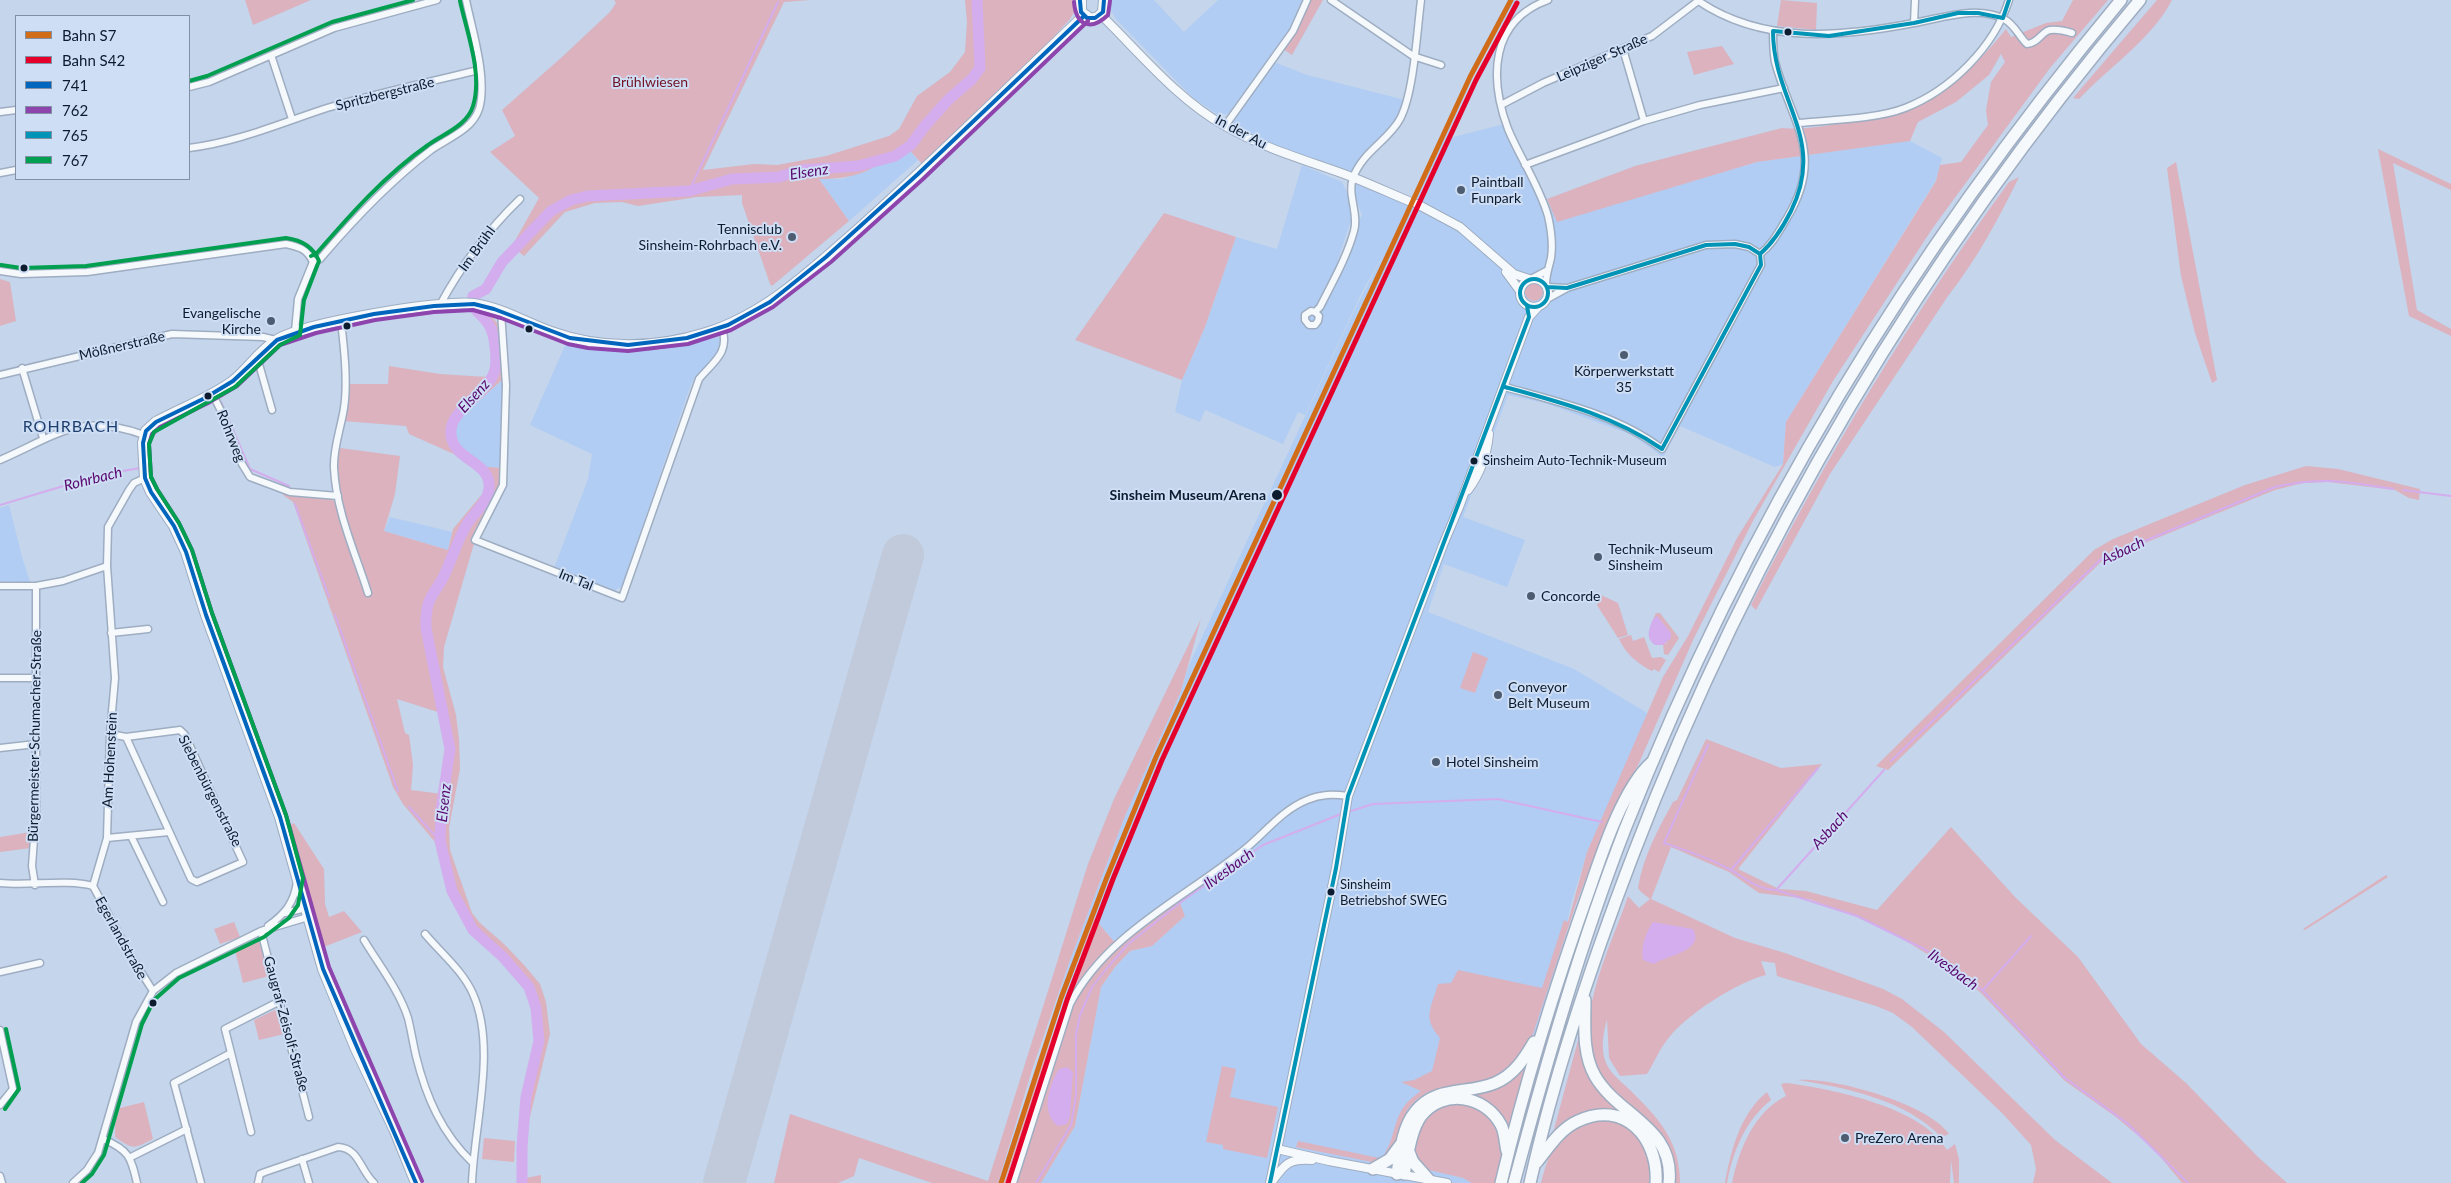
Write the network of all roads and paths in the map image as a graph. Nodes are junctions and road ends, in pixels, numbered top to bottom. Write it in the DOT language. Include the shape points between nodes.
graph roads {
  1 [pos="437,0"];
  2 [pos="466,0"];
  3 [pos="1080,0"];
  4 [pos="1104,0"];
  5 [pos="1307,0"];
  6 [pos="1332,0"];
  7 [pos="1421,0"];
  8 [pos="1548,0"];
  9 [pos="1697,0"];
  10 [pos="1916,0"];
  11 [pos="2008,0"];
  12 [pos="2122,0"];
  13 [pos="2140,0"];
  14 [pos="1101,15"];
  15 [pos="1084,16"];
  16 [pos="2003,18"];
  17 [pos="1914,23"];
  18 [pos="1773,31"];
  19 [pos="2072,32"];
  20 [pos="1622,49"];
  21 [pos="271,55"];
  22 [pos="1413,56"];
  23 [pos="1441,65"];
  24 [pos="479,70"];
  25 [pos="190,87"];
  26 [pos="1784,88"];
  27 [pos="1500,105"];
  28 [pos="15,110"];
  29 [pos="0,112"];
  30 [pos="292,119"];
  31 [pos="1644,121"];
  32 [pos="1799,123"];
  33 [pos="1224,126"];
  34 [pos="190,148"];
  35 [pos="1525,165"];
  36 [pos="15,170"];
  37 [pos="0,173"];
  38 [pos="1353,178"];
  39 [pos="520,199"];
  40 [pos="1760,254"];
  41 [pos="1496,258"];
  42 [pos="313,262"];
  43 [pos="1548,270"];
  44 [pos="0,271"];
  45 [pos="1531,279"];
  46 [pos="1547,286"];
  47 [pos="1567,288"];
  48 [pos="1520,291"];
  49 [pos="1547,299"];
  50 [pos="440,305"];
  51 [pos="1527,306"];
  52 [pos="1538,307"];
  53 [pos="501,312"];
  54 [pos="1315,312"];
  55 [pos="1528,317"];
  56 [pos="341,321"];
  57 [pos="722,327"];
  58 [pos="295,331"];
  59 [pos="276,340"];
  60 [pos="257,357"];
  61 [pos="22,368"];
  62 [pos="0,375"];
  63 [pos="1504,387"];
  64 [pos="212,393"];
  65 [pos="272,410"];
  66 [pos="144,435"];
  67 [pos="44,438"];
  68 [pos="0,460"];
  69 [pos="144,471"];
  70 [pos="338,496"];
  71 [pos="106,566"];
  72 [pos="0,586"];
  73 [pos="36,586"];
  74 [pos="368,593"];
  75 [pos="148,629"];
  76 [pos="111,633"];
  77 [pos="0,678"];
  78 [pos="36,678"];
  79 [pos="110,734"];
  80 [pos="126,737"];
  81 [pos="36,744"];
  82 [pos="0,748"];
  83 [pos="1654,760"];
  84 [pos="1348,796"];
  85 [pos="169,832"];
  86 [pos="131,836"];
  87 [pos="107,838"];
  88 [pos="297,877"];
  89 [pos="0,883"];
  90 [pos="35,885"];
  91 [pos="93,886"];
  92 [pos="163,902"];
  93 [pos="285,913"];
  94 [pos="307,913"];
  95 [pos="261,931"];
  96 [pos="425,934"];
  97 [pos="364,940"];
  98 [pos="40,963"];
  99 [pos="0,972"];
  100 [pos="1585,988"];
  101 [pos="153,991"];
  102 [pos="280,1001"];
  103 [pos="1544,1026"];
  104 [pos="0,1030"];
  105 [pos="231,1053"];
  106 [pos="0,1105"];
  107 [pos="309,1117"];
  108 [pos="187,1129"];
  109 [pos="251,1132"];
  110 [pos="103,1139"];
  111 [pos="1403,1140"];
  112 [pos="1277,1149"];
  113 [pos="1409,1152"];
  114 [pos="1508,1155"];
  115 [pos="131,1157"];
  116 [pos="302,1159"];
  117 [pos="1328,1161"];
  118 [pos="473,1163"];
  119 [pos="1533,1167"];
  120 [pos="1373,1169"];
  121 [pos="1401,1174"];
  122 [pos="0,1176"];
  123 [pos="1429,1180"];
  124 [pos="2,1183"];
  125 [pos="72,1183"];
  126 [pos="137,1183"];
  127 [pos="201,1183"];
  128 [pos="258,1183"];
  129 [pos="309,1183"];
  130 [pos="374,1183"];
  131 [pos="416,1183"];
  132 [pos="472,1183"];
  133 [pos="1013,1183"];
  134 [pos="1270,1183"];
  135 [pos="1447,1183"];
  136 [pos="1501,1183"];
  137 [pos="1514,1183"];
  138 [pos="1530,1183"];
  139 [pos="1656,1183"];
  140 [pos="1669,1183"];
  1 -- 21 [label="street" via="334,28"];
  2 -- 24 [label="street"];
  3 -- 15 [label="main road"];
  4 -- 14 [label="main road"];
  5 -- 33 [label="street" via="1293,31"];
  6 -- 22 [label="street"];
  7 -- 22 [label="street"];
  8 -- 27 [label="street" via="1522,13 1503,37 1498,66"];
  9 -- 18 [label="street" via="1726,17"];
  9 -- 20 [label="street, Leipziger Straße" via="1652,36"];
  10 -- 17 [label="street"];
  11 -- 16 [label="street"];
  12 -- 83 [label="highway" via="1997,157 1922,262 1869,344 1769,517 1715,623"];
  13 -- 100 [label="highway" via="2015,157 1923,286 1795,502 1741,604 1678,741"];
  14 -- 15 [label="main road" via="1091,19"];
  14 -- 33 [label="street, In der Au" via="1167,81"];
  15 -- 57 [label="main road" via="912,182 805,275 763,307"];
  16 -- 17 [label="street" via="1958,13"];
  16 -- 19 [label="street" via="2016,27 2026,44 2034,43 2047,31"];
  16 -- 32 [label="street" via="1975,57 1926,98 1882,114"];
  17 -- 18 [label="street" via="1829,36"];
  18 -- 26 [label="street" via="1774,60"];
  20 -- 27 [label="street, Leipziger Straße"];
  20 -- 31 [label="street"];
  21 -- 25 [label="street" via="209,82"];
  21 -- 30 [label="street"];
  22 -- 23 [label="street"];
  22 -- 38 [label="street" via="1407,104 1399,121 1366,156"];
  24 -- 30 [label="street, Spritzbergstraße" via="369,96"];
  24 -- 42 [label="street" via="481,95 478,110 470,124 401,174 320,259"];
  26 -- 31 [label="street" via="1700,104"];
  26 -- 32 [label="street"];
  27 -- 35 [label="street"];
  28 -- 29 [label="street"];
  30 -- 34 [label="street, Spritzbergstraße" via="269,130"];
  31 -- 35 [label="street"];
  32 -- 40 [label="street" via="1806,159 1803,182 1791,212 1771,245"];
  33 -- 38 [label="street, In der Au" via="1280,152"];
  35 -- 43 [label="street" via="1548,217 1551,255"];
  36 -- 37 [label="street"];
  38 -- 41 [label="street, In der Au" via="1414,203 1460,227"];
  38 -- 54 [label="street" via="1354,230 1339,268"];
  39 -- 50 [label="street, Im Brühl" via="492,229"];
  40 -- 47 [label="street" via="1749,247 1734,244 1706,245"];
  40 -- 63 [label="street" via="1761,265 1662,450 1642,434 1616,423 1542,395"];
  41 -- 45 [label="street, In der Au" via="1514,274"];
  41 -- 48 [label="street, In der Au"];
  42 -- 44 [label="street" via="308,252 286,244 88,272 21,274"];
  42 -- 58 [label="street" via="298,299"];
  43 -- 45 [label="street"];
  43 -- 46 [label="street"];
  45 -- 46 [label="street"];
  45 -- 48 [label="street" via="1521,286"];
  46 -- 47 [label="street"];
  46 -- 49 [label="street"];
  47 -- 49 [label="street"];
  48 -- 51 [label="street"];
  49 -- 52 [label="street"];
  50 -- 53 [label="main road" via="485,306"];
  50 -- 56 [label="main road"];
  51 -- 52 [label="street"];
  51 -- 55 [label="street"];
  52 -- 55 [label="street"];
  53 -- 57 [label="main road" via="581,341 637,346 690,338"];
  53 -- 57 [label="street, Im Tal" via="506,385 503,485 475,540 622,598 698,379 724,351 726,341"];
  55 -- 63 [label="street"];
  56 -- 58 [label="main road"];
  56 -- 70 [label="street" via="344,407 334,466"];
  58 -- 59 [label="main road"];
  59 -- 60 [label="main road"];
  59 -- 61 [label="street, Mößnerstraße" via="172,334"];
  60 -- 64 [label="main road" via="232,382"];
  60 -- 65 [label="street"];
  61 -- 62 [label="street, Mößnerstraße"];
  61 -- 67 [label="street"];
  63 -- 84 [label="street"];
  64 -- 66 [label="main road" via="156,422"];
  64 -- 70 [label="street, Rohrweg" via="250,477 290,492"];
  66 -- 67 [label="street" via="92,425"];
  66 -- 69 [label="main road"];
  67 -- 68 [label="street"];
  69 -- 71 [label="street, Am Hohenstein" via="108,527"];
  69 -- 88 [label="main road" via="151,492 181,540 280,817"];
  70 -- 74 [label="street"];
  71 -- 73 [label="street"];
  71 -- 76 [label="street, Am Hohenstein"];
  72 -- 73 [label="street"];
  73 -- 78 [label="street, Bürgermeister-Schumacher-Straße"];
  75 -- 76 [label="street"];
  76 -- 79 [label="street, Am Hohenstein" via="115,678"];
  77 -- 78 [label="street"];
  78 -- 81 [label="street, Bürgermeister-Schumacher-Straße"];
  79 -- 80 [label="street, Siebenbürgenstraße"];
  79 -- 87 [label="street, Am Hohenstein"];
  80 -- 85 [label="street"];
  80 -- 85 [label="street, Siebenbürgenstraße" via="180,730 185,735 244,862 197,882 191,878"];
  81 -- 82 [label="street"];
  81 -- 90 [label="street, Bürgermeister-Schumacher-Straße" via="32,866"];
  83 -- 103 [label="highway" via="1640,772 1603,851"];
  83 -- 137 [label="highway" via="1605,883 1571,982"];
  84 -- 112 [label="street"];
  84 -- 133 [label="street" via="1320,795 1290,810 1245,849 1112,949 1082,981 1070,1004"];
  85 -- 86 [label="street"];
  86 -- 87 [label="street"];
  86 -- 92 [label="street"];
  87 -- 91 [label="street, Am Hohenstein"];
  88 -- 93 [label="street" via="292,904"];
  88 -- 94 [label="main road"];
  89 -- 90 [label="street, Egerlandstraße"];
  90 -- 91 [label="street, Egerlandstraße" via="82,883"];
  91 -- 101 [label="street, Egerlandstraße"];
  93 -- 94 [label="street"];
  93 -- 95 [label="street"];
  94 -- 95 [label="street"];
  94 -- 131 [label="main road" via="323,969 343,1020 396,1131"];
  95 -- 101 [label="street" via="181,970"];
  95 -- 102 [label="street, Gaugraf-Zeisolf-Straße"];
  96 -- 118 [label="street" via="460,974 479,1011 483,1039 482,1074"];
  97 -- 118 [label="street" via="408,1017 426,1094 441,1124"];
  98 -- 99 [label="street"];
  100 -- 119 [label="highway"];
  100 -- 140 [label="highway" via="1585,1037 1591,1067 1605,1090 1660,1141 1668,1164"];
  101 -- 110 [label="street" via="136,1022"];
  102 -- 105 [label="street" via="225,1029"];
  102 -- 107 [label="street, Gaugraf-Zeisolf-Straße"];
  103 -- 111 [label="highway" via="1522,1062 1506,1076 1485,1086 1451,1090 1429,1098 1414,1112"];
  103 -- 114 [label="highway"];
  104 -- 106 [label="street" via="13,1089"];
  105 -- 108 [label="street" via="174,1083"];
  105 -- 109 [label="street"];
  108 -- 115 [label="street"];
  108 -- 127 [label="street"];
  110 -- 115 [label="street"];
  110 -- 125 [label="street" via="88,1170"];
  111 -- 120 [label="highway" via="1390,1159"];
  111 -- 121 [label="highway"];
  112 -- 117 [label="street"];
  112 -- 134 [label="street"];
  113 -- 114 [label="highway" via="1415,1127 1424,1113 1444,1100 1464,1098 1476,1101 1494,1114 1502,1126"];
  113 -- 121 [label="highway"];
  113 -- 123 [label="highway"];
  114 -- 136 [label="highway"];
  115 -- 126 [label="street"];
  116 -- 128 [label="street" via="260,1174"];
  116 -- 129 [label="street"];
  116 -- 130 [label="street" via="346,1147 354,1152"];
  117 -- 120 [label="street"];
  117 -- 134 [label="street" via="1294,1160 1283,1166"];
  118 -- 132 [label="street"];
  119 -- 138 [label="highway"];
  119 -- 139 [label="highway" via="1567,1127 1588,1117 1607,1116 1622,1119 1645,1135 1656,1160"];
  120 -- 121 [label="street"];
  121 -- 123 [label="street"];
  122 -- 124 [label="street"];
  123 -- 135 [label="street"];
}
